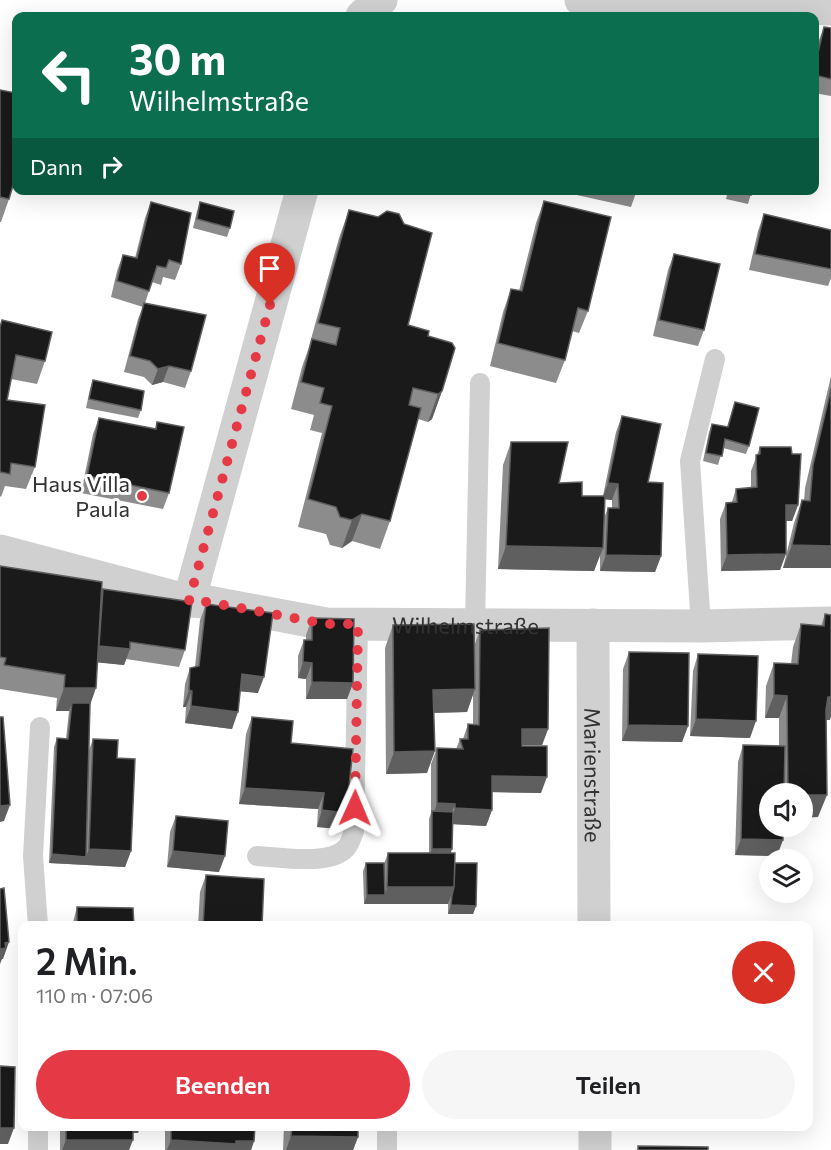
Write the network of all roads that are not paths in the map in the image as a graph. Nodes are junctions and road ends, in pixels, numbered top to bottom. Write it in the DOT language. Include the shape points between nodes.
graph roads {
  1 [pos="381,0"];
  2 [pos="581,0"];
  3 [pos="831,9"];
  4 [pos="367,12"];
  5 [pos="301,195"];
  6 [pos="715,359"];
  7 [pos="480,383"];
  8 [pos="0,551"];
  9 [pos="189,601"];
  10 [pos="831,623"];
  11 [pos="358,624"];
  12 [pos="475,624"];
  13 [pos="593,625"];
  14 [pos="701,626"];
  15 [pos="40,727"];
  16 [pos="257,856"];
  17 [pos="38,921"];
  18 [pos="594,921"];
  19 [pos="38,1131"];
  20 [pos="387,1131"];
  21 [pos="595,1131"];
  22 [pos="38,1150"];
  23 [pos="387,1150"];
  24 [pos="595,1150"];
  1 -- 4 [label="street"];
  2 -- 3 [label="street"];
  5 -- 9 [label="street"];
  6 -- 14 [label="lane" via="690,461"];
  7 -- 12 [label="lane"];
  8 -- 9 [label="street, Wilhelmstraße"];
  9 -- 11 [label="street, Wilhelmstraße" via="326,624"];
  10 -- 14 [label="street, Wilhelmstraße"];
  11 -- 12 [label="street, Wilhelmstraße"];
  11 -- 16 [label="lane" via="354,831 348,848 335,856 317,859"];
  12 -- 13 [label="street, Wilhelmstraße"];
  13 -- 14 [label="street, Wilhelmstraße"];
  13 -- 18 [label="street, Marienstraße"];
  15 -- 17 [label="lane" via="33,856"];
  19 -- 22 [label="lane"];
  20 -- 23 [label="lane"];
  21 -- 24 [label="street"];
}
